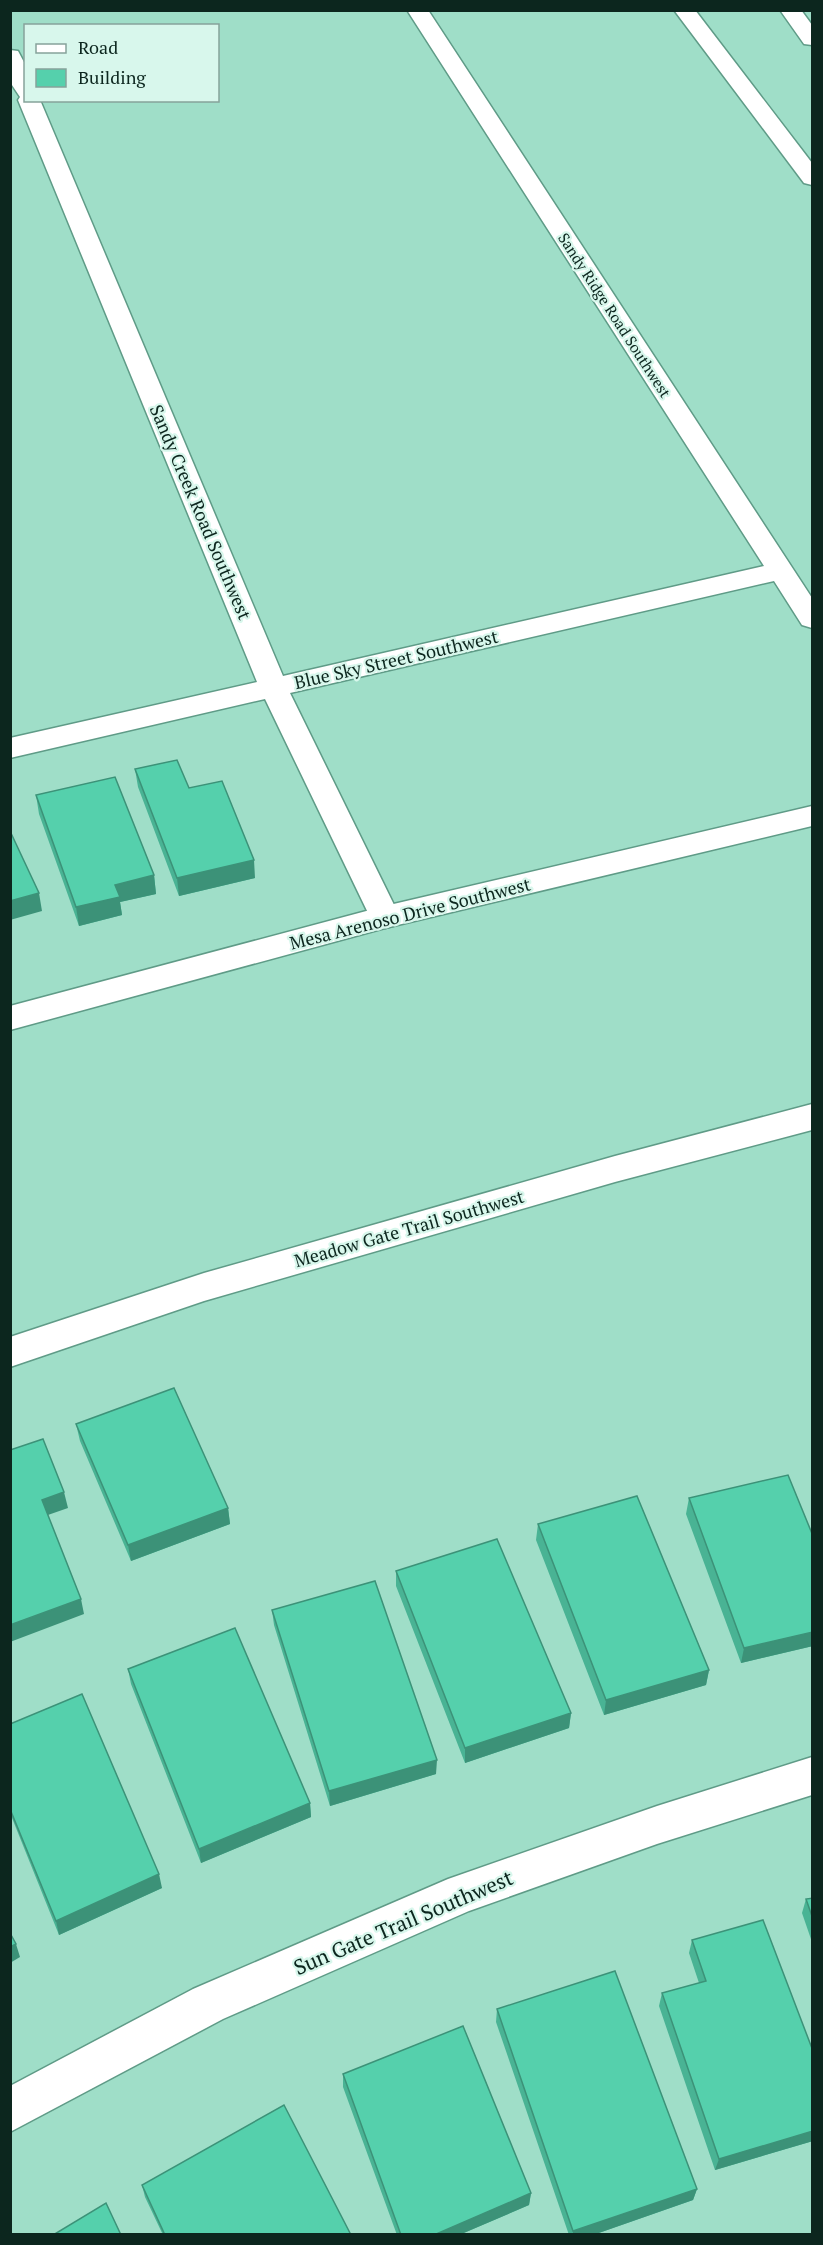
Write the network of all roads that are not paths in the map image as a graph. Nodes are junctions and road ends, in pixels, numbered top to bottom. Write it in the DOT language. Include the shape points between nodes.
graph roads {
  1 [pos="417,10"];
  2 [pos="684,10"];
  3 [pos="790,10"];
  4 [pos="813,39"];
  5 [pos="10,56"];
  6 [pos="24,88"];
  7 [pos="30,102"];
  8 [pos="813,178"];
  9 [pos="781,571"];
  10 [pos="813,619"];
  11 [pos="273,687"];
  12 [pos="10,748"];
  13 [pos="813,816"];
  14 [pos="384,917"];
  15 [pos="10,1018"];
  16 [pos="813,1117"];
  17 [pos="10,1352"];
  18 [pos="813,1776"];
  19 [pos="10,2110"];
  1 -- 9 [label="street, Sandy Ridge Road Southwest"];
  2 -- 8 [label="street"];
  3 -- 4 [label="street"];
  5 -- 6 [label="street"];
  7 -- 11 [label="street, Sandy Creek Road Southwest"];
  9 -- 10 [label="street, Sandy Ridge Road Southwest"];
  9 -- 11 [label="street, Blue Sky Street Southwest"];
  11 -- 12 [label="street, Blue Sky Street Southwest"];
  11 -- 14 [label="street, Sandy Creek Road Southwest"];
  13 -- 14 [label="street, Mesa Arenoso Drive Southwest"];
  14 -- 15 [label="street, Mesa Arenoso Drive Southwest"];
  16 -- 17 [label="street, Meadow Gate Trail Southwest" via="615,1169 204,1287"];
  18 -- 19 [label="street, Sun Gate Trail Southwest" via="463,1893 208,2004"];
}
